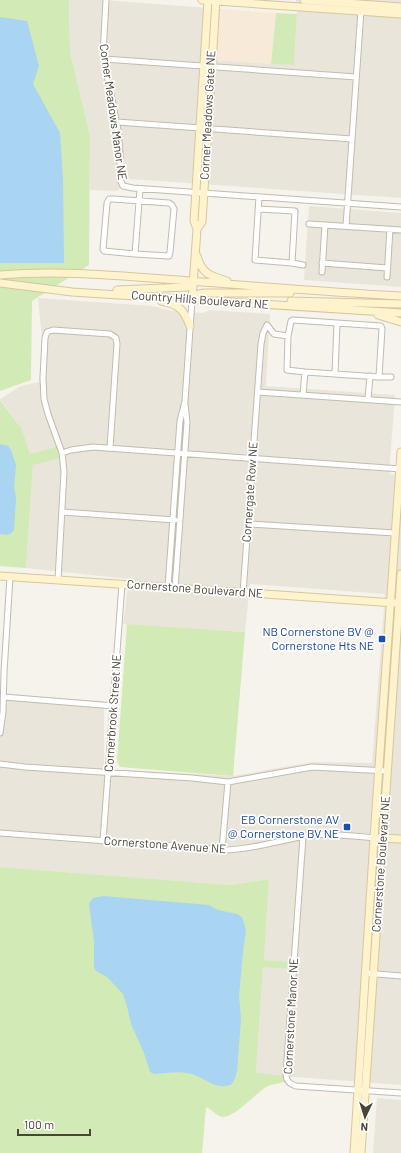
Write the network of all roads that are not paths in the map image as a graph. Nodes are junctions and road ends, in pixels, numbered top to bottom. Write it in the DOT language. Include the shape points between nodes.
graph roads {
  1 [pos="106,0"];
  2 [pos="202,0"];
  3 [pos="212,0"];
  4 [pos="304,0"];
  5 [pos="286,3"];
  6 [pos="401,7"];
  7 [pos="361,8"];
  8 [pos="401,14"];
  9 [pos="104,59"];
  10 [pos="208,66"];
  11 [pos="356,77"];
  12 [pos="117,122"];
  13 [pos="203,129"];
  14 [pos="352,139"];
  15 [pos="140,189"];
  16 [pos="196,192"];
  17 [pos="203,193"];
  18 [pos="259,197"];
  19 [pos="139,201"];
  20 [pos="347,204"];
  21 [pos="401,207"];
  22 [pos="258,208"];
  23 [pos="309,224"];
  24 [pos="325,225"];
  25 [pos="346,226"];
  26 [pos="197,229"];
  27 [pos="390,229"];
  28 [pos="401,230"];
  29 [pos="195,252"];
  30 [pos="135,254"];
  31 [pos="292,263"];
  32 [pos="322,263"];
  33 [pos="303,264"];
  34 [pos="387,268"];
  35 [pos="322,272"];
  36 [pos="0,274"];
  37 [pos="387,277"];
  38 [pos="193,281"];
  39 [pos="0,283"];
  40 [pos="242,285"];
  41 [pos="93,293"];
  42 [pos="341,293"];
  43 [pos="135,296"];
  44 [pos="401,296"];
  45 [pos="192,300"];
  46 [pos="251,303"];
  47 [pos="401,304"];
  48 [pos="360,310"];
  49 [pos="401,314"];
  50 [pos="401,322"];
  51 [pos="337,323"];
  52 [pos="190,326"];
  53 [pos="288,336"];
  54 [pos="305,372"];
  55 [pos="334,374"];
  56 [pos="370,376"];
  57 [pos="379,377"];
  58 [pos="391,377"];
  59 [pos="258,392"];
  60 [pos="303,395"];
  61 [pos="368,399"];
  62 [pos="401,402"];
  63 [pos="110,448"];
  64 [pos="401,452"];
  65 [pos="62,453"];
  66 [pos="181,454"];
  67 [pos="253,459"];
  68 [pos="400,469"];
  69 [pos="62,512"];
  70 [pos="172,520"];
  71 [pos="180,520"];
  72 [pos="248,524"];
  73 [pos="395,534"];
  74 [pos="401,574"];
  75 [pos="0,576"];
  76 [pos="10,577"];
  77 [pos="58,580"];
  78 [pos="122,584"];
  79 [pos="171,588"];
  80 [pos="243,593"];
  81 [pos="390,603"];
  82 [pos="400,604"];
  83 [pos="4,697"];
  84 [pos="114,706"];
  85 [pos="0,733"];
  86 [pos="0,764"];
  87 [pos="379,770"];
  88 [pos="388,770"];
  89 [pos="108,773"];
  90 [pos="228,782"];
  91 [pos="0,833"];
  92 [pos="303,837"];
  93 [pos="374,838"];
  94 [pos="383,838"];
  95 [pos="401,839"];
  96 [pos="103,841"];
  97 [pos="222,850"];
  98 [pos="365,974"];
  99 [pos="374,974"];
  100 [pos="401,976"];
  101 [pos="357,1090"];
  102 [pos="366,1091"];
  103 [pos="401,1093"];
  104 [pos="354,1153"];
  105 [pos="361,1153"];
  1 -- 9 [label="street, Corner Meadows Manor NE"];
  2 -- 3 [label="street"];
  3 -- 5 [label="street"];
  3 -- 10 [label="street, Corner Meadows Gate NE"];
  4 -- 7 [label="street"];
  5 -- 7 [label="street"];
  6 -- 7 [label="street"];
  7 -- 8 [label="street"];
  7 -- 11 [label="street"];
  9 -- 10 [label="street"];
  9 -- 12 [label="street, Corner Meadows Manor NE"];
  10 -- 11 [label="street"];
  10 -- 13 [label="street, Corner Meadows Gate NE"];
  11 -- 14 [label="street"];
  12 -- 13 [label="street"];
  12 -- 15 [label="street, Corner Meadows Manor NE" via="121,183 127,187"];
  13 -- 14 [label="street"];
  13 -- 16 [label="street, Corner Meadows Gate NE"];
  13 -- 17 [label="street, Corner Meadows Gate NE"];
  14 -- 20 [label="street"];
  15 -- 16 [label="street, Corner Meadows Manor NE"];
  15 -- 19 [label="street"];
  16 -- 17 [label="street, Corner Meadows Manor NE"];
  16 -- 26 [label="street, Corner Meadows Gate NE" via="194,221"];
  17 -- 18 [label="street, Corner Meadows Manor NE"];
  17 -- 26 [label="street, Corner Meadows Gate NE" via="202,222"];
  18 -- 20 [label="street, Corner Meadows Manor NE"];
  18 -- 22 [label="street"];
  19 -- 30 [label="street"];
  19 -- 30 [label="street" via="107,200 103,249 106,252"];
  19 -- 30 [label="street" via="169,203 174,209 169,256"];
  20 -- 21 [label="street, Corner Meadows Manor NE"];
  20 -- 25 [label="street"];
  22 -- 31 [label="street" via="255,260"];
  22 -- 31 [label="street" via="295,211"];
  23 -- 24 [label="street"];
  24 -- 25 [label="street"];
  24 -- 32 [label="street"];
  25 -- 27 [label="street"];
  26 -- 29 [label="street, Corner Meadows Gate NE"];
  27 -- 28 [label="street"];
  27 -- 34 [label="street"];
  29 -- 38 [label="street, Corner Meadows Gate NE"];
  29 -- 40 [label="street" via="205,272 216,278"];
  31 -- 33 [label="street"];
  32 -- 34 [label="street"];
  32 -- 35 [label="street"];
  34 -- 37 [label="street"];
  36 -- 38 [label="street, Country Hills Boulevard NE" via="74,274"];
  38 -- 40 [label="street, Country Hills Boulevard NE"];
  38 -- 41 [label="street" via="187,287"];
  38 -- 45 [label="street, Corner Meadows Gate NE"];
  39 -- 41 [label="street, Country Hills Boulevard NE"];
  40 -- 42 [label="street, Country Hills Boulevard NE"];
  41 -- 43 [label="street, Country Hills Boulevard NE"];
  42 -- 44 [label="street, Country Hills Boulevard NE"];
  42 -- 45 [label="street" via="204,293 195,295"];
  43 -- 45 [label="street, Country Hills Boulevard NE"];
  43 -- 52 [label="street" via="177,306 183,311"];
  45 -- 46 [label="street, Country Hills Boulevard NE"];
  45 -- 52 [label="street"];
  46 -- 47 [label="street" via="287,301"];
  46 -- 48 [label="street, Country Hills Boulevard NE"];
  48 -- 49 [label="street, Country Hills Boulevard NE"];
  48 -- 50 [label="street"];
  51 -- 53 [label="street" via="294,320 291,321"];
  51 -- 55 [label="street"];
  51 -- 57 [label="street" via="381,326"];
  52 -- 66 [label="street" via="185,401 180,421"];
  53 -- 54 [label="street" via="287,370"];
  53 -- 59 [label="street, Cornergate Row NE" via="274,334 267,325 261,344"];
  54 -- 55 [label="street"];
  54 -- 60 [label="street"];
  55 -- 56 [label="street"];
  56 -- 57 [label="street"];
  56 -- 61 [label="street"];
  57 -- 58 [label="street"];
  59 -- 60 [label="street"];
  59 -- 67 [label="street, Cornergate Row NE"];
  60 -- 61 [label="street"];
  61 -- 62 [label="street"];
  63 -- 65 [label="street" via="86,448"];
  63 -- 65 [label="street" via="116,338 110,334 50,331 45,338 43,391"];
  63 -- 66 [label="street"];
  64 -- 68 [label="street, Cornerstone Boulevard NE"];
  65 -- 69 [label="street"];
  66 -- 67 [label="street"];
  66 -- 70 [label="street"];
  66 -- 71 [label="street"];
  67 -- 68 [label="street"];
  67 -- 72 [label="street, Cornergate Row NE"];
  68 -- 73 [label="street, Cornerstone Boulevard NE"];
  69 -- 70 [label="street"];
  69 -- 77 [label="street"];
  70 -- 71 [label="street"];
  70 -- 79 [label="street"];
  71 -- 79 [label="street"];
  72 -- 73 [label="street"];
  72 -- 80 [label="street, Cornergate Row NE"];
  73 -- 81 [label="street, Cornerstone Boulevard NE"];
  74 -- 82 [label="street, Cornerstone Boulevard NE"];
  75 -- 76 [label="street, Cornerstone Boulevard NE"];
  76 -- 77 [label="street, Cornerstone Boulevard NE"];
  76 -- 83 [label="street"];
  77 -- 78 [label="street, Cornerstone Boulevard NE"];
  78 -- 79 [label="street, Cornerstone Boulevard NE"];
  78 -- 84 [label="street, Cornerbrook Street NE"];
  79 -- 80 [label="street, Cornerstone Boulevard NE"];
  80 -- 81 [label="street, Cornerstone Boulevard NE"];
  81 -- 82 [label="street"];
  81 -- 87 [label="street, Cornerstone Boulevard NE"];
  82 -- 88 [label="street, Cornerstone Boulevard NE"];
  83 -- 84 [label="street"];
  83 -- 85 [label="street"];
  84 -- 89 [label="street, Cornerbrook Street NE"];
  86 -- 89 [label="street"];
  87 -- 88 [label="street"];
  87 -- 90 [label="street" via="312,766"];
  87 -- 93 [label="street, Cornerstone Boulevard NE"];
  88 -- 94 [label="street, Cornerstone Boulevard NE"];
  89 -- 90 [label="street"];
  89 -- 96 [label="street, Cornerbrook Street NE"];
  90 -- 97 [label="street"];
  91 -- 96 [label="street, Cornerstone Avenue NE"];
  92 -- 93 [label="street, Cornerstone Avenue NE" via="336,834"];
  92 -- 97 [label="street, Cornerstone Avenue NE" via="250,848"];
  92 -- 101 [label="street, Cornerstone Manor NE" via="286,1076 290,1083 296,1086"];
  93 -- 94 [label="street, Cornerstone Avenue NE"];
  93 -- 98 [label="street, Cornerstone Boulevard NE"];
  94 -- 95 [label="street, Cornerstone Avenue NE"];
  94 -- 99 [label="street, Cornerstone Boulevard NE"];
  96 -- 97 [label="street, Cornerstone Avenue NE"];
  98 -- 99 [label="street"];
  98 -- 101 [label="street, Cornerstone Boulevard NE"];
  99 -- 100 [label="street"];
  99 -- 102 [label="street, Cornerstone Boulevard NE"];
  101 -- 102 [label="street, Cornerstone Manor NE"];
  101 -- 104 [label="street, Cornerstone Boulevard NE"];
  102 -- 103 [label="street, Cornerstone Manor NE"];
  102 -- 105 [label="street, Cornerstone Boulevard NE"];
}
